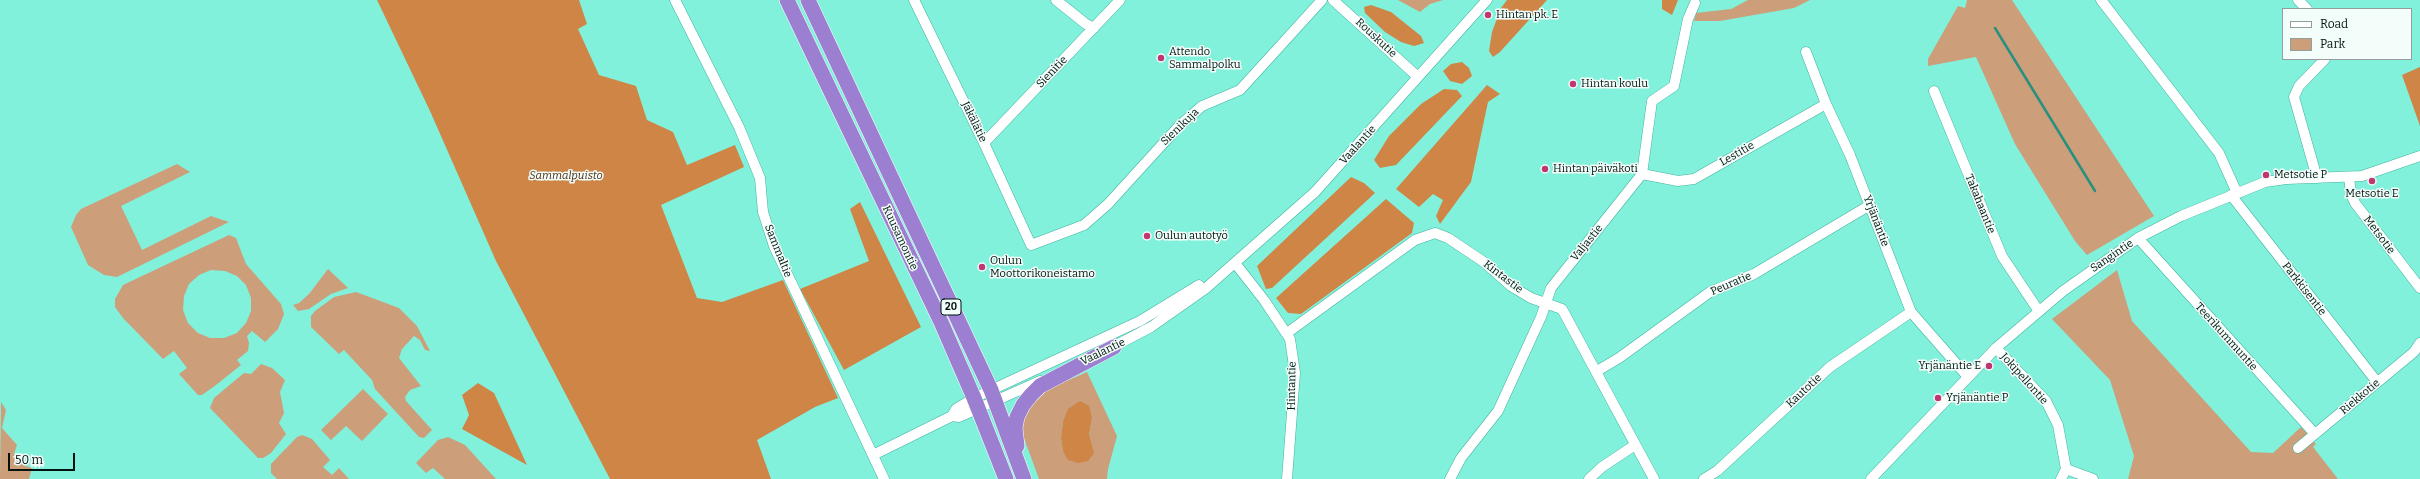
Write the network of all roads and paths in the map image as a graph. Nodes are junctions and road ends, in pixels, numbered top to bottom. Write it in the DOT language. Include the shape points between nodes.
graph roads {
  1 [pos="675,0"];
  2 [pos="787,0"];
  3 [pos="808,0"];
  4 [pos="914,0"];
  5 [pos="1056,0"];
  6 [pos="1120,0"];
  7 [pos="1322,0"];
  8 [pos="1333,0"];
  9 [pos="1486,0"];
  10 [pos="2101,0"];
  11 [pos="2298,0"];
  12 [pos="1695,3"];
  13 [pos="2306,8"];
  14 [pos="1094,28"];
  15 [pos="1806,52"];
  16 [pos="2324,60"];
  17 [pos="1418,77"];
  18 [pos="1934,91"];
  19 [pos="1826,104"];
  20 [pos="984,143"];
  21 [pos="2420,156"];
  22 [pos="1642,174"];
  23 [pos="2349,177"];
  24 [pos="2317,178"];
  25 [pos="2234,194"];
  26 [pos="1870,205"];
  27 [pos="2138,238"];
  28 [pos="1031,245"];
  29 [pos="1235,263"];
  30 [pos="1217,277"];
  31 [pos="2420,288"];
  32 [pos="1546,302"];
  33 [pos="2038,310"];
  34 [pos="1911,312"];
  35 [pos="1287,333"];
  36 [pos="2420,343"];
  37 [pos="1114,347"];
  38 [pos="1996,348"];
  39 [pos="1596,370"];
  40 [pos="1968,377"];
  41 [pos="2377,382"];
  42 [pos="993,396"];
  43 [pos="977,403"];
  44 [pos="2315,434"];
  45 [pos="1635,445"];
  46 [pos="2298,448"];
  47 [pos="873,455"];
  48 [pos="1017,457"];
  49 [pos="2066,469"];
  50 [pos="884,479"];
  51 [pos="1006,479"];
  52 [pos="1024,479"];
  53 [pos="1287,479"];
  54 [pos="1450,479"];
  55 [pos="1589,479"];
  56 [pos="1654,479"];
  57 [pos="1704,479"];
  58 [pos="1871,479"];
  59 [pos="2061,479"];
  60 [pos="2093,479"];
  1 -- 47 [label="street, Sammaltie" via="739,127 760,178 763,212 774,246"];
  2 -- 43 [label="highway, Kuusamontie / 20" via="859,147"];
  3 -- 42 [label="highway, Kuusamontie / 20"];
  4 -- 20 [label="street, Jäkälätie"];
  5 -- 14 [label="street"];
  6 -- 14 [label="street, Sienitie"];
  7 -- 28 [label="street, Sienikuja" via="1240,90 1202,106 1108,204 1084,225"];
  8 -- 17 [label="street, Rouskutie"];
  9 -- 17 [label="street, Vaalantie"];
  10 -- 25 [label="street, Parkkisentie" via="2220,153"];
  11 -- 13 [label="street"];
  12 -- 22 [label="street" via="1688,19 1674,86 1652,101"];
  14 -- 20 [label="street, Sienitie"];
  15 -- 19 [label="street, Yrjänäntie"];
  16 -- 24 [label="street" via="2299,86 2294,97"];
  17 -- 29 [label="street, Vaalantie" via="1315,192"];
  18 -- 33 [label="street, Takahaantie" via="2002,256"];
  19 -- 22 [label="street, Lestitie" via="1694,179 1678,181"];
  19 -- 26 [label="street, Yrjänäntie"];
  20 -- 28 [label="street, Jäkälätie"];
  21 -- 23 [label="street, Sangintie" via="2377,172"];
  22 -- 32 [label="street, Valjastie" via="1551,288"];
  23 -- 24 [label="street, Sangintie"];
  23 -- 31 [label="street, Metsotie" via="2355,203"];
  24 -- 25 [label="street, Sangintie" via="2265,182"];
  25 -- 27 [label="street, Sangintie" via="2174,219"];
  25 -- 41 [label="street, Parkkisentie"];
  26 -- 34 [label="street, Yrjänäntie"];
  26 -- 39 [label="street, Peuratie" via="1754,274 1710,292 1619,358"];
  27 -- 33 [label="street, Sangintie"];
  27 -- 44 [label="street, Teerikummuntie"];
  29 -- 30 [label="street, Vaalantie"];
  29 -- 35 [label="street, Hintantie"];
  30 -- 37 [label="street, Vaalantie" via="1205,289 1151,327"];
  30 -- 42 [label="street, Vaalantie" via="1140,321"];
  32 -- 35 [label="street, Kintastie" via="1531,298 1511,286 1478,258 1448,238 1435,233 1415,240"];
  32 -- 39 [label="street, Kintastie" via="1562,309"];
  32 -- 54 [label="street, Valjastie" via="1498,411 1460,458"];
  33 -- 38 [label="street, Sangintie"];
  34 -- 40 [label="street, Yrjänäntie"];
  34 -- 57 [label="street, Kautotie" via="1830,367 1717,471"];
  35 -- 53 [label="street, Hintantie" via="1295,373"];
  36 -- 41 [label="street, Riekkotie" via="2414,352"];
  37 -- 42 [label="street, Vaalantie"];
  37 -- 48 [label="highway" via="1040,386 1031,395 1017,417"];
  38 -- 40 [label="street, Sangintie"];
  38 -- 49 [label="street, Jokipellontie" via="2046,401 2058,425"];
  39 -- 45 [label="street, Kintastie"];
  40 -- 58 [label="street, Sangintie"];
  41 -- 44 [label="street, Riekkotie"];
  42 -- 43 [label="street, Vaalantie"];
  42 -- 48 [label="highway, Kuusamontie / 20"];
  43 -- 47 [label="street" via="956,409 952,416"];
  43 -- 51 [label="highway, Kuusamontie / 20"];
  44 -- 46 [label="street, Riekkotie"];
  45 -- 55 [label="street"];
  45 -- 56 [label="street, Kintastie"];
  47 -- 50 [label="street, Sammaltie"];
  48 -- 52 [label="highway, Kuusamontie / 20"];
  49 -- 59 [label="street"];
  49 -- 60 [label="street"];
}
